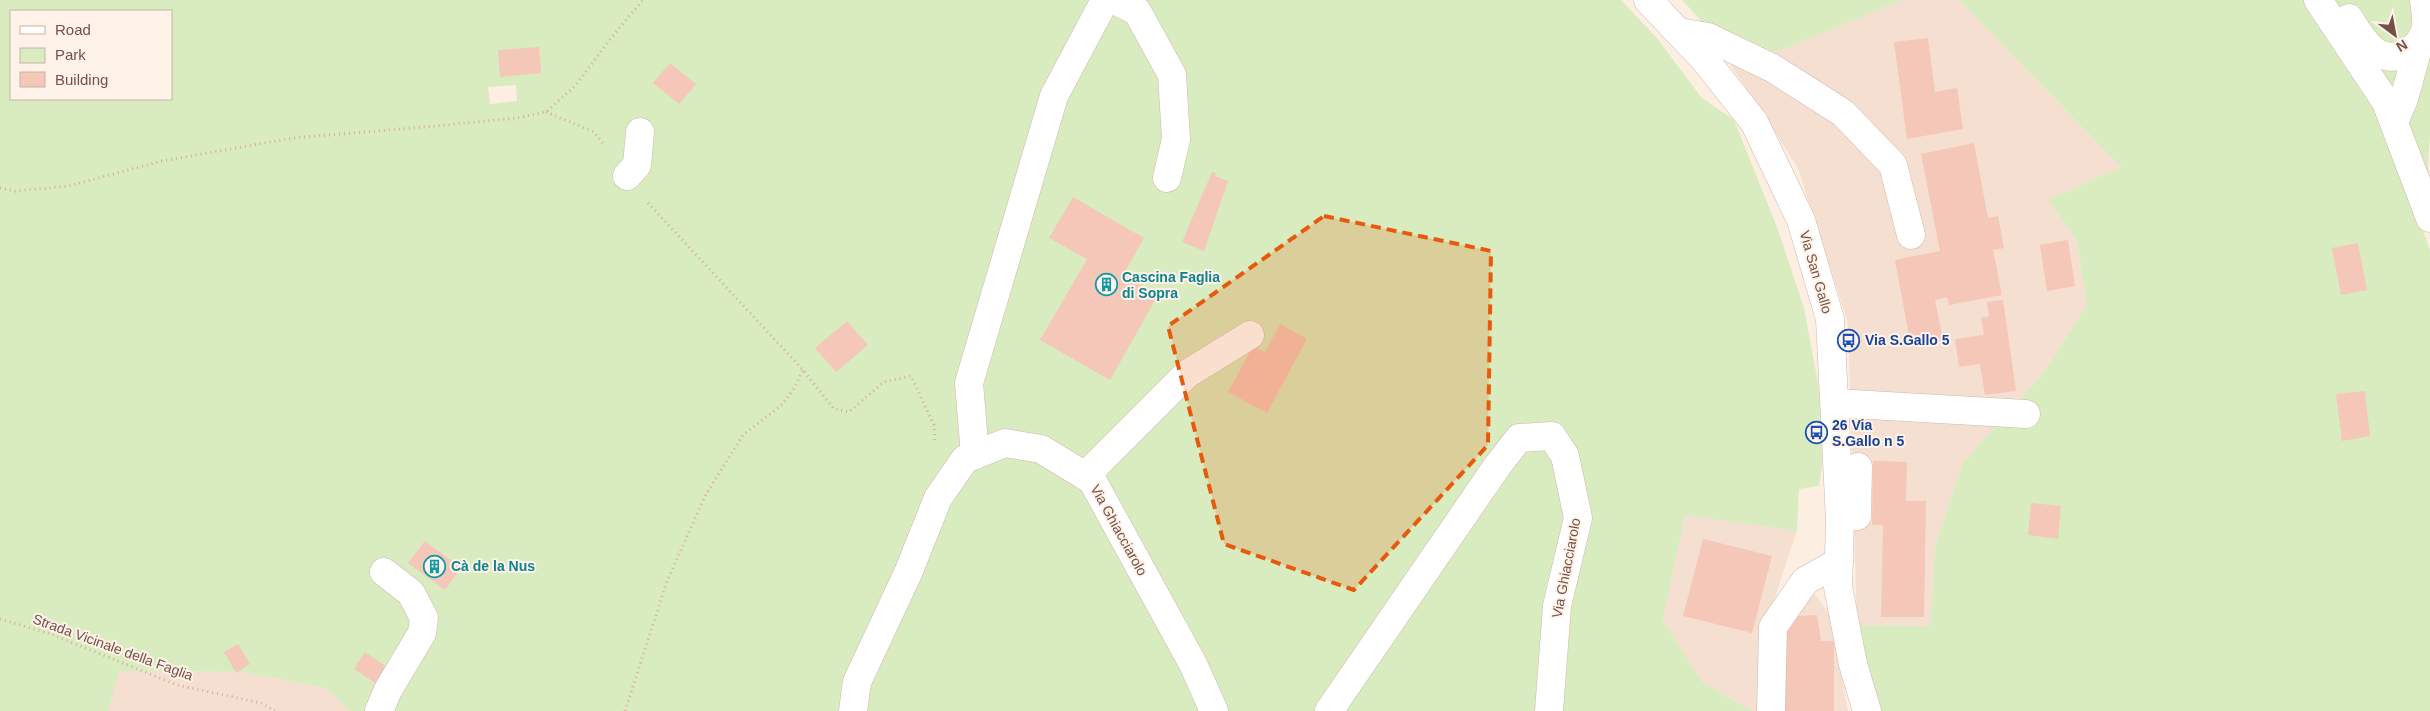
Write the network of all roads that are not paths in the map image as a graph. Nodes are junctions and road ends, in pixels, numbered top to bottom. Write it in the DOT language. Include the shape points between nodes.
graph roads {
  1 [pos="1105,0"];
  2 [pos="1114,0"];
  3 [pos="1648,0"];
  4 [pos="2318,0"];
  5 [pos="2337,0"];
  6 [pos="2424,0"];
  7 [pos="1679,32"];
  8 [pos="2420,44"];
  9 [pos="2394,122"];
  10 [pos="640,132"];
  11 [pos="628,176"];
  12 [pos="1167,178"];
  13 [pos="2430,218"];
  14 [pos="1910,234"];
  15 [pos="1250,335"];
  16 [pos="1835,403"];
  17 [pos="2026,414"];
  18 [pos="975,455"];
  19 [pos="1858,467"];
  20 [pos="1085,476"];
  21 [pos="1839,562"];
  22 [pos="384,572"];
  23 [pos="1841,605"];
  24 [pos="379,711"];
  25 [pos="853,711"];
  26 [pos="1214,711"];
  27 [pos="1329,711"];
  28 [pos="1549,711"];
  29 [pos="1771,711"];
  30 [pos="1867,711"];
  1 -- 18 [label="street" via="1054,96 969,383"];
  2 -- 12 [label="street" via="1137,11 1172,75 1176,139"];
  3 -- 7 [label="street, Via San Gallo"];
  4 -- 9 [label="street" via="2386,102"];
  5 -- 8 [label="street" via="2366,44 2382,55 2403,56"];
  6 -- 8 [label="street" via="2426,26"];
  7 -- 14 [label="street" via="1708,37 1766,65 1843,113 1893,166"];
  7 -- 16 [label="street, Via San Gallo" via="1754,122 1801,220 1830,319"];
  8 -- 9 [label="street"];
  9 -- 13 [label="street"];
  10 -- 11 [label="street" via="638,165"];
  15 -- 20 [label="street" via="1187,374"];
  16 -- 17 [label="street"];
  16 -- 21 [label="street, Via San Gallo"];
  18 -- 20 [label="street, Via Ghiacciarolo" via="1005,443 1041,448"];
  18 -- 25 [label="street, Via Ghiacciarolo" via="965,459 938,498 908,573 857,682"];
  19 -- 23 [label="street" via="1857,535 1851,579"];
  20 -- 26 [label="street, Via Ghiacciarolo" via="1092,480 1193,664"];
  21 -- 23 [label="street, Via San Gallo"];
  21 -- 29 [label="street" via="1805,581 1773,626"];
  22 -- 24 [label="street" via="411,593 424,618 422,633"];
  23 -- 30 [label="street, Via San Gallo"];
  27 -- 28 [label="street, Via Ghiacciarolo" via="1518,438 1552,436 1565,456 1578,518 1557,606"];
}
